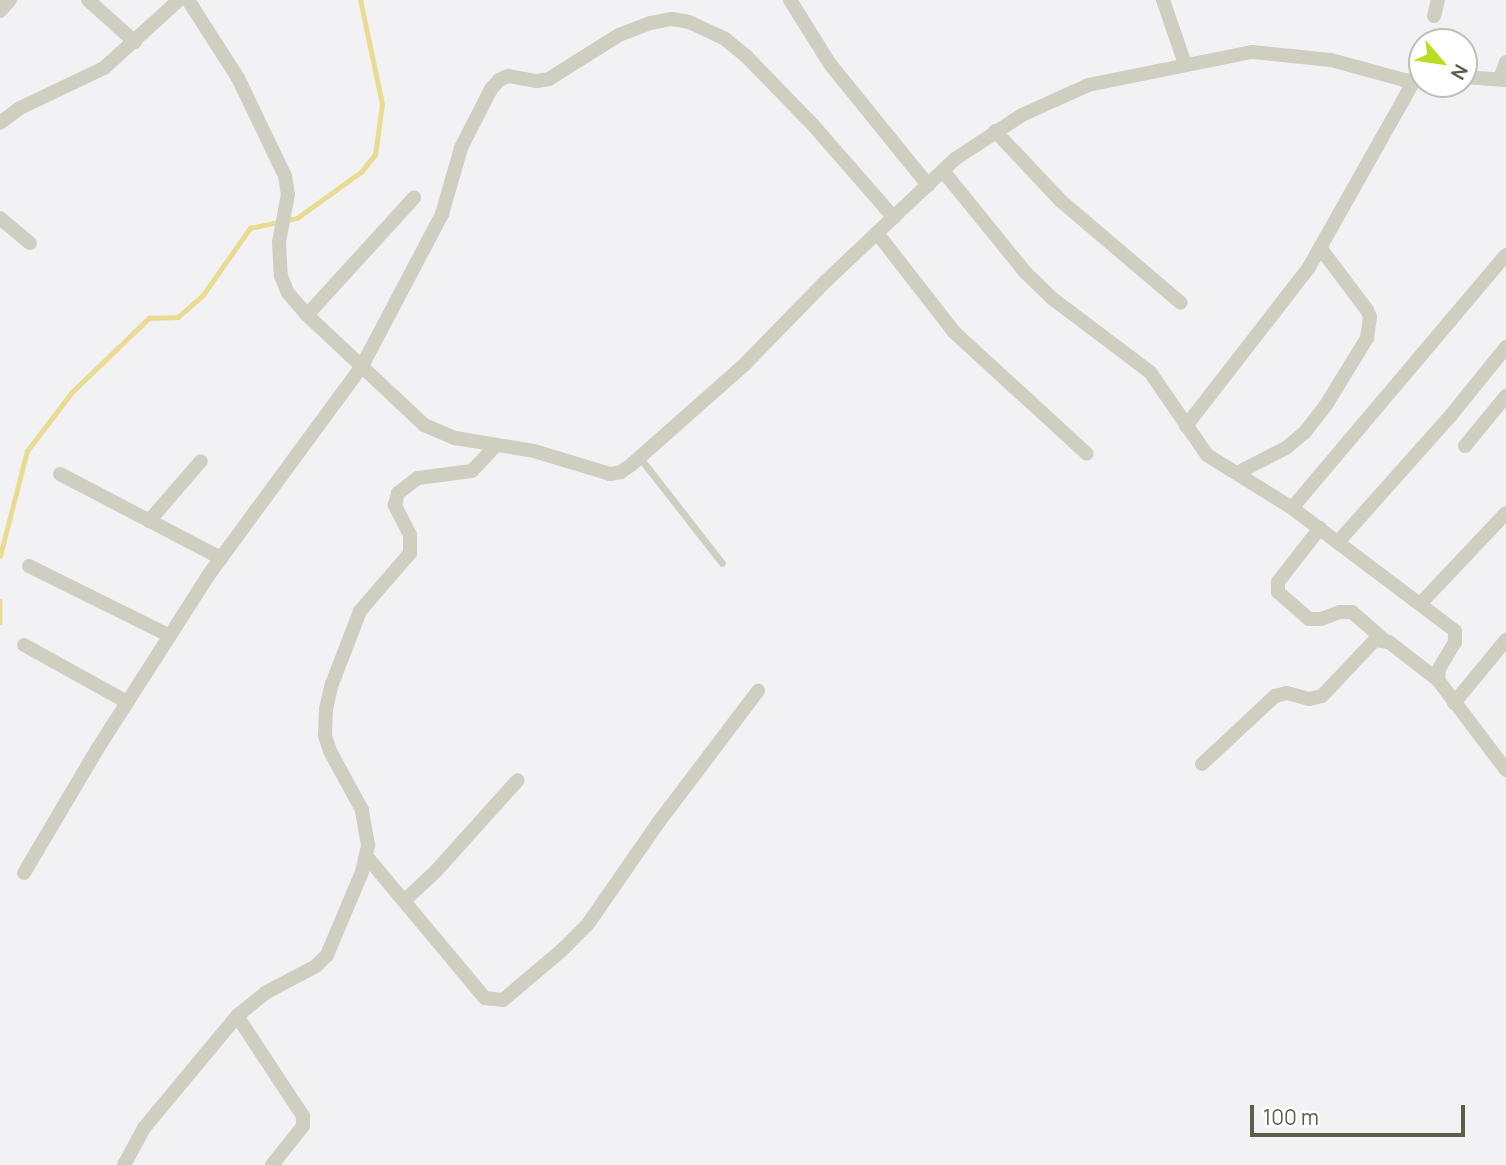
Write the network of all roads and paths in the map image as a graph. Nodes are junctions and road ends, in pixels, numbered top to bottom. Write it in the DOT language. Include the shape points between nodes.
graph roads {
  1 [pos="10,0"];
  2 [pos="88,0"];
  3 [pos="179,0"];
  4 [pos="188,0"];
  5 [pos="790,0"];
  6 [pos="1163,0"];
  7 [pos="1438,0"];
  8 [pos="0,11"];
  9 [pos="1434,16"];
  10 [pos="135,42"];
  11 [pos="1506,62"];
  12 [pos="1185,64"];
  13 [pos="1478,78"];
  14 [pos="1408,79"];
  15 [pos="1503,80"];
  16 [pos="1408,98"];
  17 [pos="0,123"];
  18 [pos="995,131"];
  19 [pos="943,171"];
  20 [pos="928,185"];
  21 [pos="414,198"];
  22 [pos="0,218"];
  23 [pos="894,218"];
  24 [pos="877,233"];
  25 [pos="30,243"];
  26 [pos="1321,249"];
  27 [pos="1506,255"];
  28 [pos="1181,303"];
  29 [pos="307,315"];
  30 [pos="1506,347"];
  31 [pos="362,366"];
  32 [pos="1506,396"];
  33 [pos="1186,426"];
  34 [pos="496,445"];
  35 [pos="1465,446"];
  36 [pos="1087,454"];
  37 [pos="639,457"];
  38 [pos="201,461"];
  39 [pos="1237,473"];
  40 [pos="60,474"];
  41 [pos="1292,508"];
  42 [pos="1506,513"];
  43 [pos="149,521"];
  44 [pos="1320,528"];
  45 [pos="1338,542"];
  46 [pos="221,558"];
  47 [pos="722,563"];
  48 [pos="29,566"];
  49 [pos="1420,604"];
  50 [pos="170,636"];
  51 [pos="1384,640"];
  52 [pos="1506,640"];
  53 [pos="24,645"];
  54 [pos="1438,680"];
  55 [pos="758,691"];
  56 [pos="127,702"];
  57 [pos="1454,704"];
  58 [pos="1202,764"];
  59 [pos="1506,770"];
  60 [pos="519,779"];
  61 [pos="367,857"];
  62 [pos="24,873"];
  63 [pos="405,900"];
  64 [pos="237,1016"];
  65 [pos="124,1165"];
  66 [pos="272,1165"];
  1 -- 8 [label="street"];
  2 -- 10 [label="street"];
  3 -- 10 [label="street"];
  4 -- 29 [label="street" via="238,78 277,159 288,194 279,242 281,276 288,293"];
  5 -- 20 [label="street" via="830,64"];
  6 -- 12 [label="street"];
  7 -- 9 [label="street"];
  10 -- 17 [label="street" via="104,68 20,108"];
  11 -- 15 [label="street"];
  12 -- 14 [label="street" via="1252,52 1287,53"];
  12 -- 18 [label="street" via="1088,85"];
  13 -- 15 [label="street"];
  16 -- 26 [label="street"];
  18 -- 19 [label="street"];
  18 -- 28 [label="street" via="1061,201"];
  19 -- 20 [label="street"];
  19 -- 33 [label="street" via="1026,274 1150,372"];
  20 -- 23 [label="street"];
  21 -- 29 [label="street"];
  22 -- 25 [label="street"];
  23 -- 24 [label="street"];
  23 -- 31 [label="street" via="813,125 725,38 689,22 651,23 619,35 549,79 508,76 491,89 461,148 442,214"];
  24 -- 36 [label="street" via="954,332"];
  24 -- 37 [label="street" via="745,364"];
  26 -- 33 [label="street" via="1258,338"];
  26 -- 39 [label="street" via="1367,310 1367,338 1305,432 1286,448"];
  27 -- 41 [label="street"];
  29 -- 31 [label="street"];
  30 -- 45 [label="street"];
  31 -- 34 [label="street" via="424,425 455,438"];
  31 -- 46 [label="street"];
  32 -- 35 [label="street"];
  33 -- 39 [label="street" via="1207,455"];
  34 -- 37 [label="street" via="534,451 610,474 621,472"];
  34 -- 61 [label="street" via="472,471 418,478 398,493 395,505 410,535 410,553 359,611 332,684 326,736 362,810"];
  37 -- 47 [label="lane"];
  38 -- 43 [label="street"];
  39 -- 41 [label="street"];
  40 -- 43 [label="street"];
  41 -- 44 [label="street"];
  42 -- 49 [label="street"];
  43 -- 46 [label="street"];
  44 -- 45 [label="street"];
  44 -- 51 [label="street" via="1278,582 1278,592 1309,619 1352,612"];
  45 -- 49 [label="street"];
  46 -- 50 [label="street"];
  48 -- 50 [label="street"];
  49 -- 54 [label="street" via="1456,636 1438,668"];
  50 -- 56 [label="street"];
  51 -- 54 [label="street"];
  51 -- 58 [label="street" via="1369,645 1322,696 1309,699 1287,692 1275,696"];
  52 -- 57 [label="street"];
  53 -- 56 [label="street"];
  54 -- 57 [label="street"];
  55 -- 63 [label="street" via="588,923 512,995 503,1000 485,998"];
  56 -- 62 [label="street"];
  57 -- 59 [label="street"];
  60 -- 63 [label="street"];
  61 -- 63 [label="street"];
  61 -- 64 [label="street" via="327,955"];
  64 -- 65 [label="street" via="144,1128"];
  64 -- 66 [label="street" via="303,1115 303,1126"];
}
